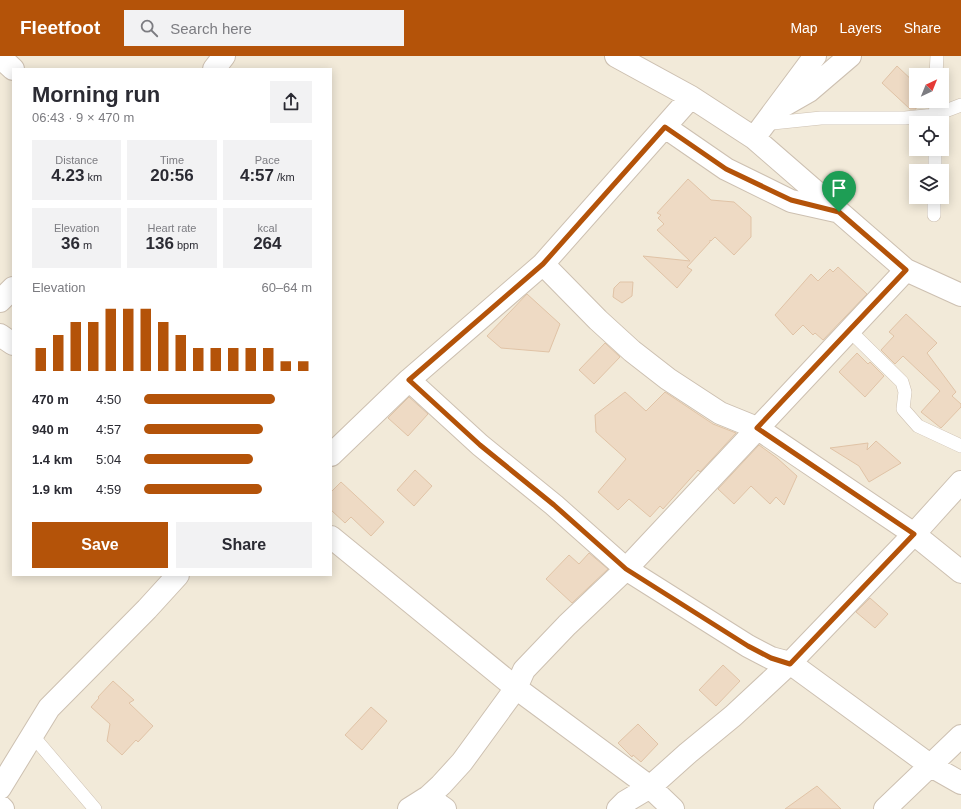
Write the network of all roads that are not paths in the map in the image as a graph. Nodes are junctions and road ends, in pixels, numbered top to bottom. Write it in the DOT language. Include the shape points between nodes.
graph roads {
  1 [pos="224,56"];
  2 [pos="616,56"];
  3 [pos="815,56"];
  4 [pos="850,56"];
  5 [pos="937,56"];
  6 [pos="0,57"];
  7 [pos="12,68"];
  8 [pos="215,68"];
  9 [pos="936,68"];
  10 [pos="691,97"];
  11 [pos="961,105"];
  12 [pos="941,116"];
  13 [pos="909,118"];
  14 [pos="763,124"];
  15 [pos="665,127"];
  16 [pos="934,204"];
  17 [pos="839,212"];
  18 [pos="934,215"];
  19 [pos="543,264"];
  20 [pos="906,270"];
  21 [pos="12,289"];
  22 [pos="961,295"];
  23 [pos="0,301"];
  24 [pos="849,330"];
  25 [pos="0,335"];
  26 [pos="12,343"];
  27 [pos="409,380"];
  28 [pos="757,428"];
  29 [pos="961,446"];
  30 [pos="332,454"];
  31 [pos="961,482"];
  32 [pos="914,534"];
  33 [pos="332,537"];
  34 [pos="626,569"];
  35 [pos="961,572"];
  36 [pos="177,576"];
  37 [pos="790,664"];
  38 [pos="516,688"];
  39 [pos="32,735"];
  40 [pos="961,736"];
  41 [pos="930,766"];
  42 [pos="961,783"];
  43 [pos="650,787"];
  44 [pos="0,788"];
  45 [pos="437,803"];
  46 [pos="0,806"];
  47 [pos="3,809"];
  48 [pos="95,809"];
  49 [pos="409,809"];
  50 [pos="618,809"];
  51 [pos="673,809"];
  52 [pos="885,809"];
  1 -- 8 [label="street"];
  2 -- 10 [label="street"];
  3 -- 14 [label="street"];
  4 -- 14 [label="street"];
  5 -- 9 [label="lane"];
  6 -- 7 [label="street"];
  10 -- 14 [label="street"];
  10 -- 15 [label="street"];
  11 -- 12 [label="lane"];
  13 -- 14 [label="lane" via="821,118"];
  14 -- 17 [label="street"];
  15 -- 17 [label="street" via="726,169 791,200"];
  15 -- 19 [label="street"];
  16 -- 18 [label="lane"];
  17 -- 20 [label="street"];
  19 -- 27 [label="street"];
  19 -- 28 [label="street" via="598,320 668,379 720,414"];
  20 -- 22 [label="street"];
  20 -- 24 [label="street"];
  21 -- 23 [label="street"];
  24 -- 28 [label="street"];
  24 -- 29 [label="lane" via="902,382 905,392 903,409 909,417 918,426"];
  25 -- 26 [label="street"];
  27 -- 30 [label="street"];
  27 -- 34 [label="street" via="480,445 543,495"];
  28 -- 32 [label="street"];
  28 -- 34 [label="street"];
  31 -- 32 [label="street"];
  32 -- 35 [label="street"];
  32 -- 37 [label="street"];
  33 -- 38 [label="street"];
  34 -- 37 [label="street" via="748,646"];
  34 -- 38 [label="street" via="524,670"];
  36 -- 39 [label="street" via="49,708"];
  37 -- 41 [label="street"];
  37 -- 43 [label="street"];
  38 -- 43 [label="street"];
  38 -- 45 [label="street" via="462,762 441,785"];
  39 -- 44 [label="street"];
  39 -- 48 [label="lane"];
  40 -- 41 [label="street"];
  41 -- 42 [label="street"];
  41 -- 52 [label="street"];
  43 -- 50 [label="street"];
  43 -- 51 [label="street"];
  45 -- 49 [label="street"];
  46 -- 47 [label="street"];
}
